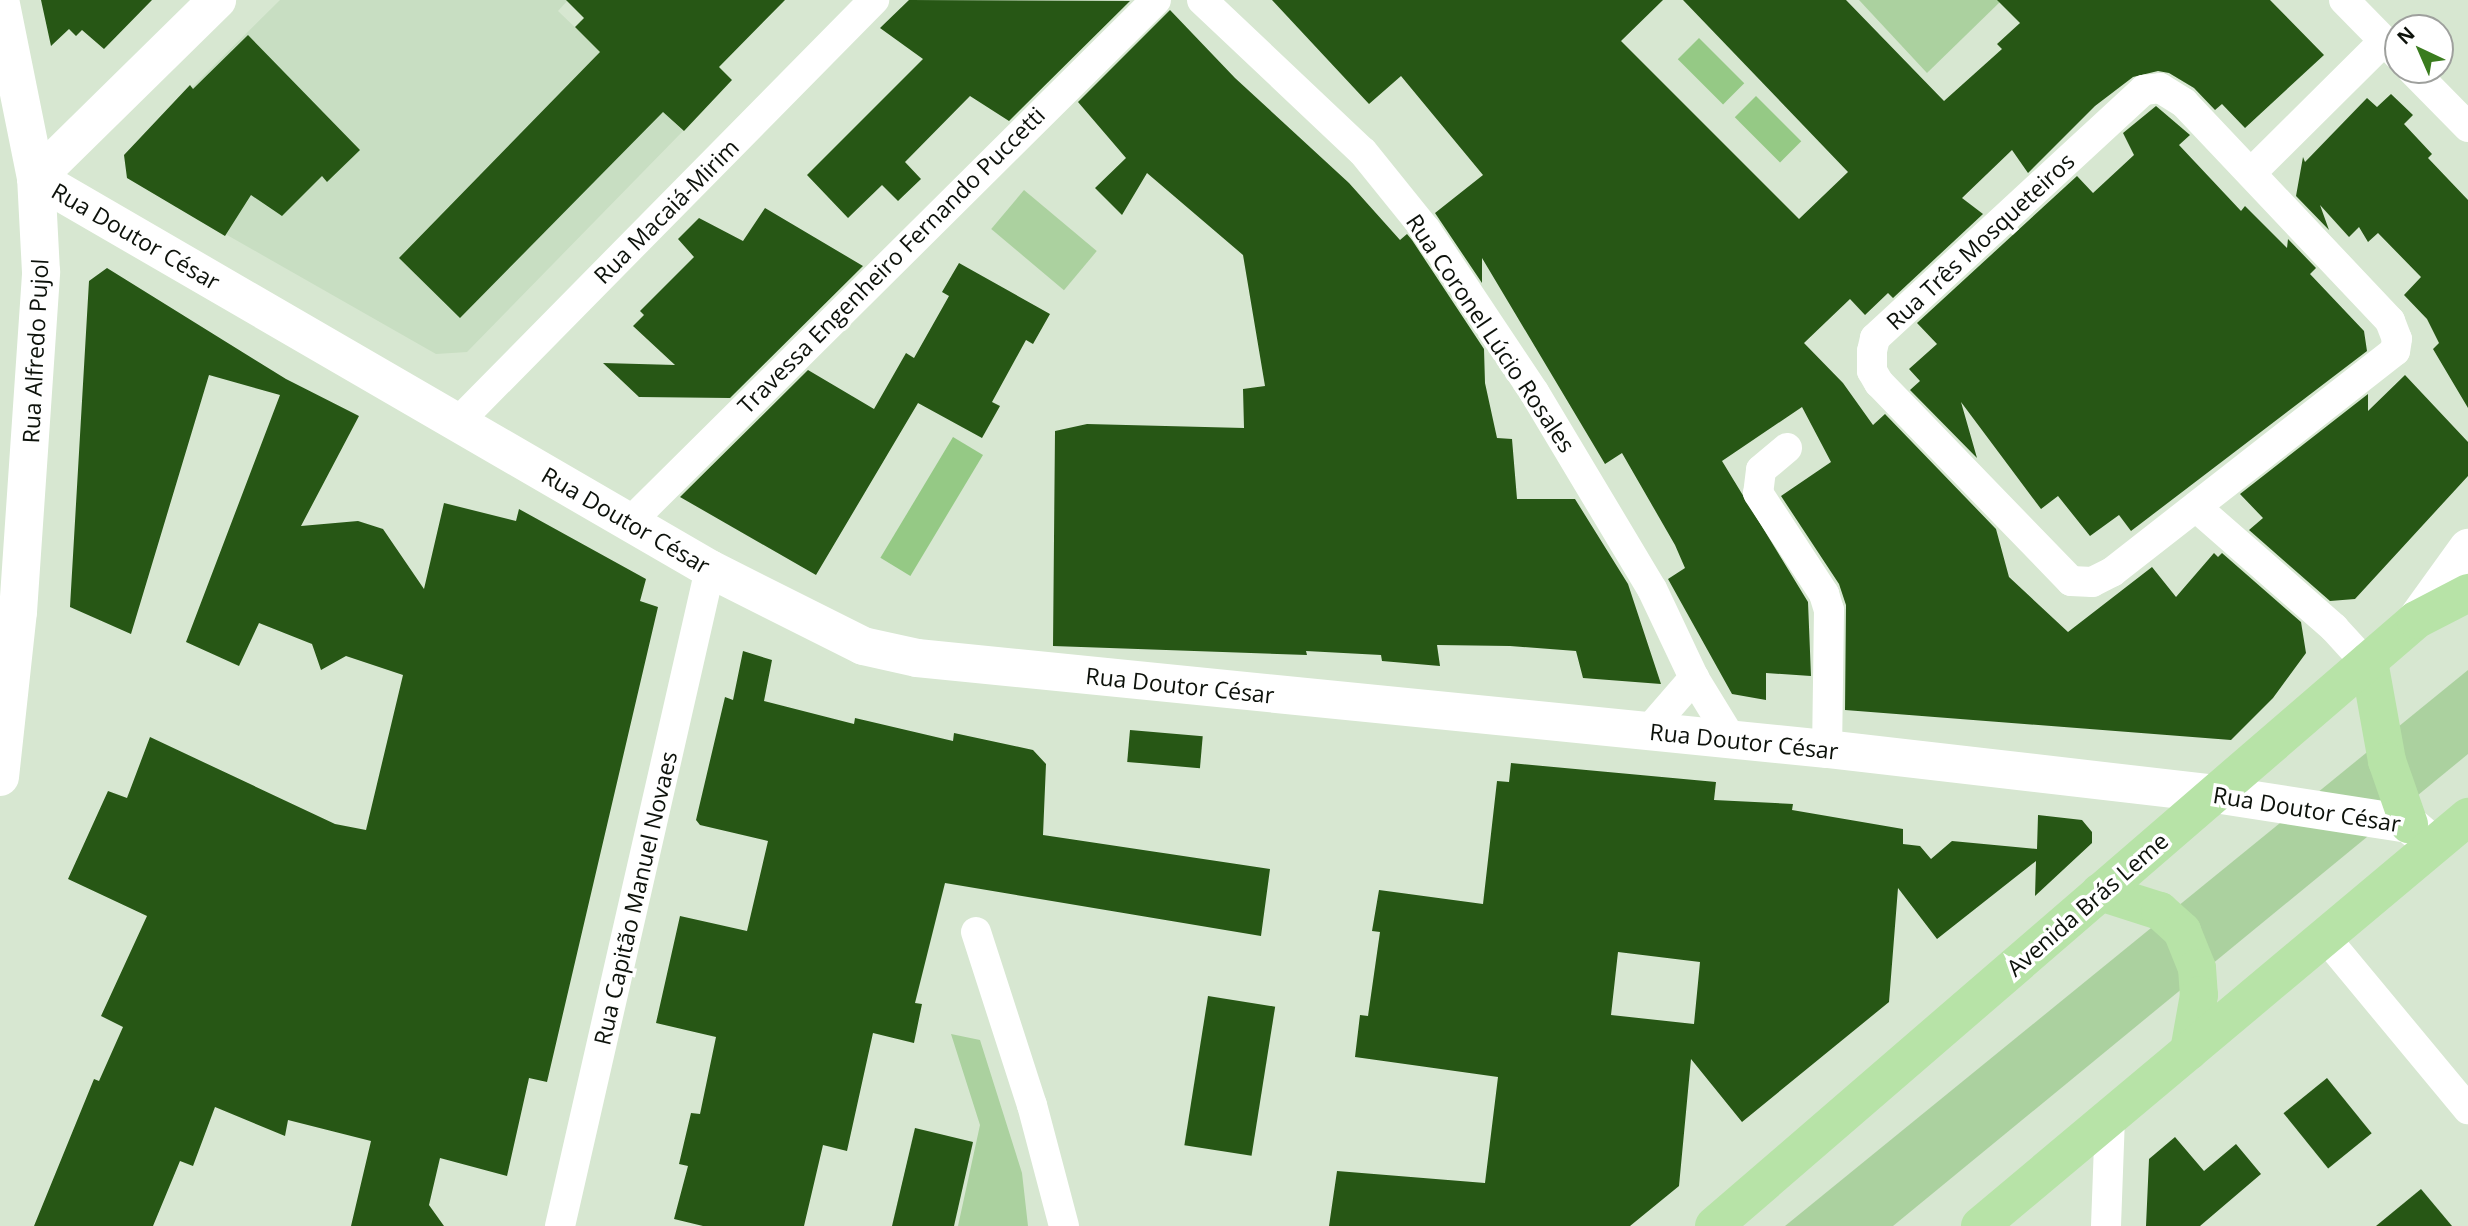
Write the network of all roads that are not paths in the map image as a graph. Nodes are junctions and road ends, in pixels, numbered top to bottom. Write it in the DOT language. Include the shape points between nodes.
graph roads {
  1 [pos="1,0"];
  2 [pos="217,0"];
  3 [pos="874,0"];
  4 [pos="1156,0"];
  5 [pos="1202,0"];
  6 [pos="2344,0"];
  7 [pos="2384,41"];
  8 [pos="2384,54"];
  9 [pos="2426,84"];
  10 [pos="2468,127"];
  11 [pos="2251,173"];
  12 [pos="36,178"];
  13 [pos="92,210"];
  14 [pos="41,264"];
  15 [pos="458,422"];
  16 [pos="1787,448"];
  17 [pos="2196,507"];
  18 [pos="630,523"];
  19 [pos="2468,548"];
  20 [pos="710,569"];
  21 [pos="2468,593"];
  22 [pos="2416,620"];
  23 [pos="2368,662"];
  24 [pos="1694,678"];
  25 [pos="1647,732"];
  26 [pos="1732,740"];
  27 [pos="1827,749"];
  28 [pos="0,777"];
  29 [pos="2215,794"];
  30 [pos="2468,817"];
  31 [pos="2421,835"];
  32 [pos="2101,892"];
  33 [pos="976,932"];
  34 [pos="2325,937"];
  35 [pos="2189,1051"];
  36 [pos="2468,1109"];
  37 [pos="2110,1117"];
  38 [pos="560,1226"];
  39 [pos="1064,1226"];
  40 [pos="1714,1226"];
  41 [pos="1980,1226"];
  42 [pos="2106,1226"];
  1 -- 12 [label="street, Rua Alfredo Pujol"];
  2 -- 12 [label="street"];
  3 -- 15 [label="street, Rua Macaiá-Mirim"];
  4 -- 18 [label="street, Travessa Engenheiro Fernando Puccetti"];
  5 -- 24 [label="street, Rua Coronel Lúcio Rosales" via="1363,152 1426,230 1534,392 1653,589"];
  6 -- 7 [label="street"];
  8 -- 11 [label="street"];
  9 -- 10 [label="street"];
  11 -- 17 [label="street, Rua Três Mosqueteiros" via="2390,321 2397,340 2395,351"];
  11 -- 17 [label="street, Rua Três Mosqueteiros" via="2178,98 2160,88 2144,90 1875,338 1872,351 1872,371 1879,383 2071,581 2102,579"];
  12 -- 13 [label="street, Rua Doutor César"];
  12 -- 14 [label="street, Rua Alfredo Pujol"];
  13 -- 14 [label="street" via="52,243"];
  13 -- 15 [label="street, Rua Doutor César"];
  14 -- 28 [label="street, Rua Alfredo Pujol" via="18,612"];
  15 -- 18 [label="street, Rua Doutor César"];
  16 -- 27 [label="street" via="1761,470 1758,493 1824,594 1829,610"];
  17 -- 23 [label="street"];
  18 -- 20 [label="street, Rua Doutor César"];
  19 -- 22 [label="street"];
  20 -- 25 [label="street, Rua Doutor César" via="827,632 917,658"];
  20 -- 38 [label="street, Rua Capitão Manuel Novaes"];
  21 -- 22 [label="main road, Avenida Brás Leme"];
  22 -- 23 [label="main road, Avenida Brás Leme"];
  23 -- 29 [label="main road, Avenida Brás Leme"];
  23 -- 31 [label="main road" via="2387,761"];
  24 -- 25 [label="street"];
  24 -- 26 [label="street, Rua Coronel Lúcio Rosales"];
  25 -- 26 [label="street, Rua Doutor César"];
  26 -- 27 [label="street, Rua Doutor César"];
  27 -- 29 [label="street, Rua Doutor César"];
  29 -- 31 [label="street, Rua Doutor César"];
  29 -- 32 [label="main road, Avenida Brás Leme"];
  30 -- 31 [label="main road"];
  31 -- 34 [label="main road"];
  32 -- 35 [label="main road" via="2160,911 2182,931 2193,951 2198,982"];
  32 -- 40 [label="main road, Avenida Brás Leme"];
  33 -- 39 [label="street" via="1032,1105"];
  34 -- 35 [label="main road"];
  34 -- 36 [label="street"];
  35 -- 37 [label="main road"];
  37 -- 41 [label="main road"];
  37 -- 42 [label="street"];
}
